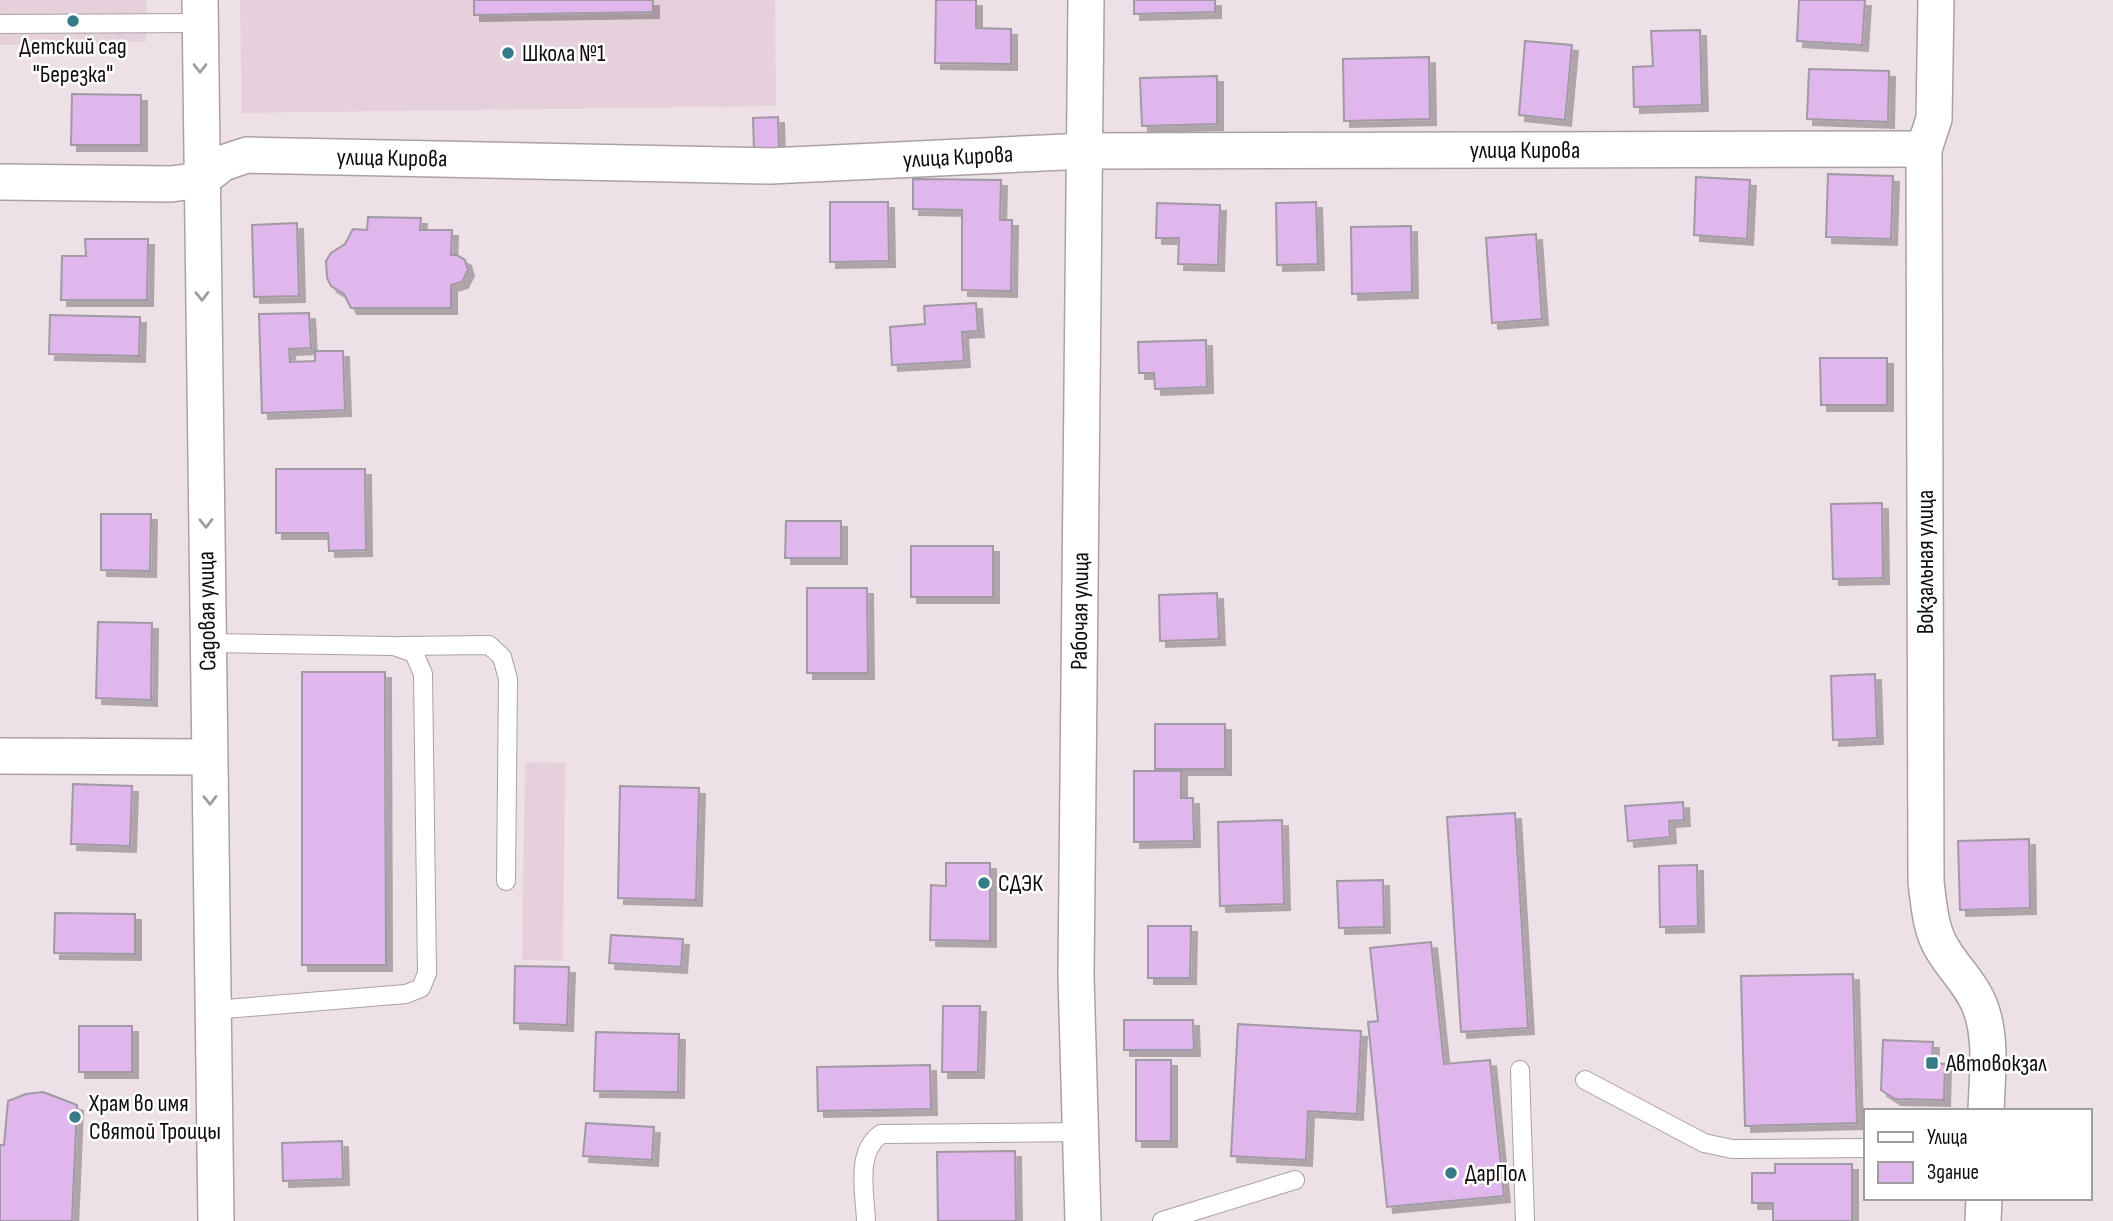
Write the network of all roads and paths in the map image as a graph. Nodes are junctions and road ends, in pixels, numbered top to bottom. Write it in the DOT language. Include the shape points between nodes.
graph roads {
  1 [pos="1086,0"];
  2 [pos="1936,0"];
  3 [pos="200,12"];
  4 [pos="0,24"];
  5 [pos="1924,149"];
  6 [pos="1086,150"];
  7 [pos="201,180"];
  8 [pos="0,182"];
  9 [pos="208,643"];
  10 [pos="394,646"];
  11 [pos="0,756"];
  12 [pos="209,757"];
  13 [pos="506,881"];
  14 [pos="213,1010"];
  15 [pos="1520,1070"];
  16 [pos="1585,1080"];
  17 [pos="1986,1109"];
  18 [pos="1081,1132"];
  19 [pos="1864,1148"];
  20 [pos="1295,1180"];
  21 [pos="1984,1200"];
  22 [pos="216,1221"];
  23 [pos="866,1221"];
  24 [pos="1083,1221"];
  25 [pos="1162,1221"];
  26 [pos="1525,1221"];
  27 [pos="1983,1221"];
  1 -- 6 [label="street, Рабочая улица"];
  2 -- 5 [label="street, Вокзальная улица" via="1934,119"];
  3 -- 4 [label="lane"];
  3 -- 7 [label="street, Садовая улица, one-way"];
  5 -- 6 [label="street, улица Кирова"];
  5 -- 17 [label="street, Вокзальная улица" via="1926,882 1941,947 1973,989 1981,1009 1986,1030"];
  6 -- 7 [label="street, улица Кирова" via="770,166 247,155 223,163"];
  6 -- 18 [label="street, Рабочая улица" via="1076,976"];
  7 -- 8 [label="street, улица Кирова" via="141,185"];
  7 -- 9 [label="street, Садовая улица, one-way"];
  9 -- 10 [label="lane"];
  9 -- 12 [label="street, Садовая улица"];
  10 -- 13 [label="lane" via="489,645 502,657 509,678"];
  10 -- 14 [label="lane" via="414,653 423,674 427,973 421,988 406,994"];
  11 -- 12 [label="street"];
  12 -- 14 [label="street, Садовая улица, one-way"];
  14 -- 22 [label="street, Садовая улица"];
  15 -- 26 [label="lane"];
  16 -- 19 [label="lane" via="1704,1143 1732,1149"];
  18 -- 23 [label="lane" via="881,1134 864,1160"];
  18 -- 24 [label="street, Рабочая улица"];
  20 -- 25 [label="lane"];
  21 -- 27 [label="street"];
}
